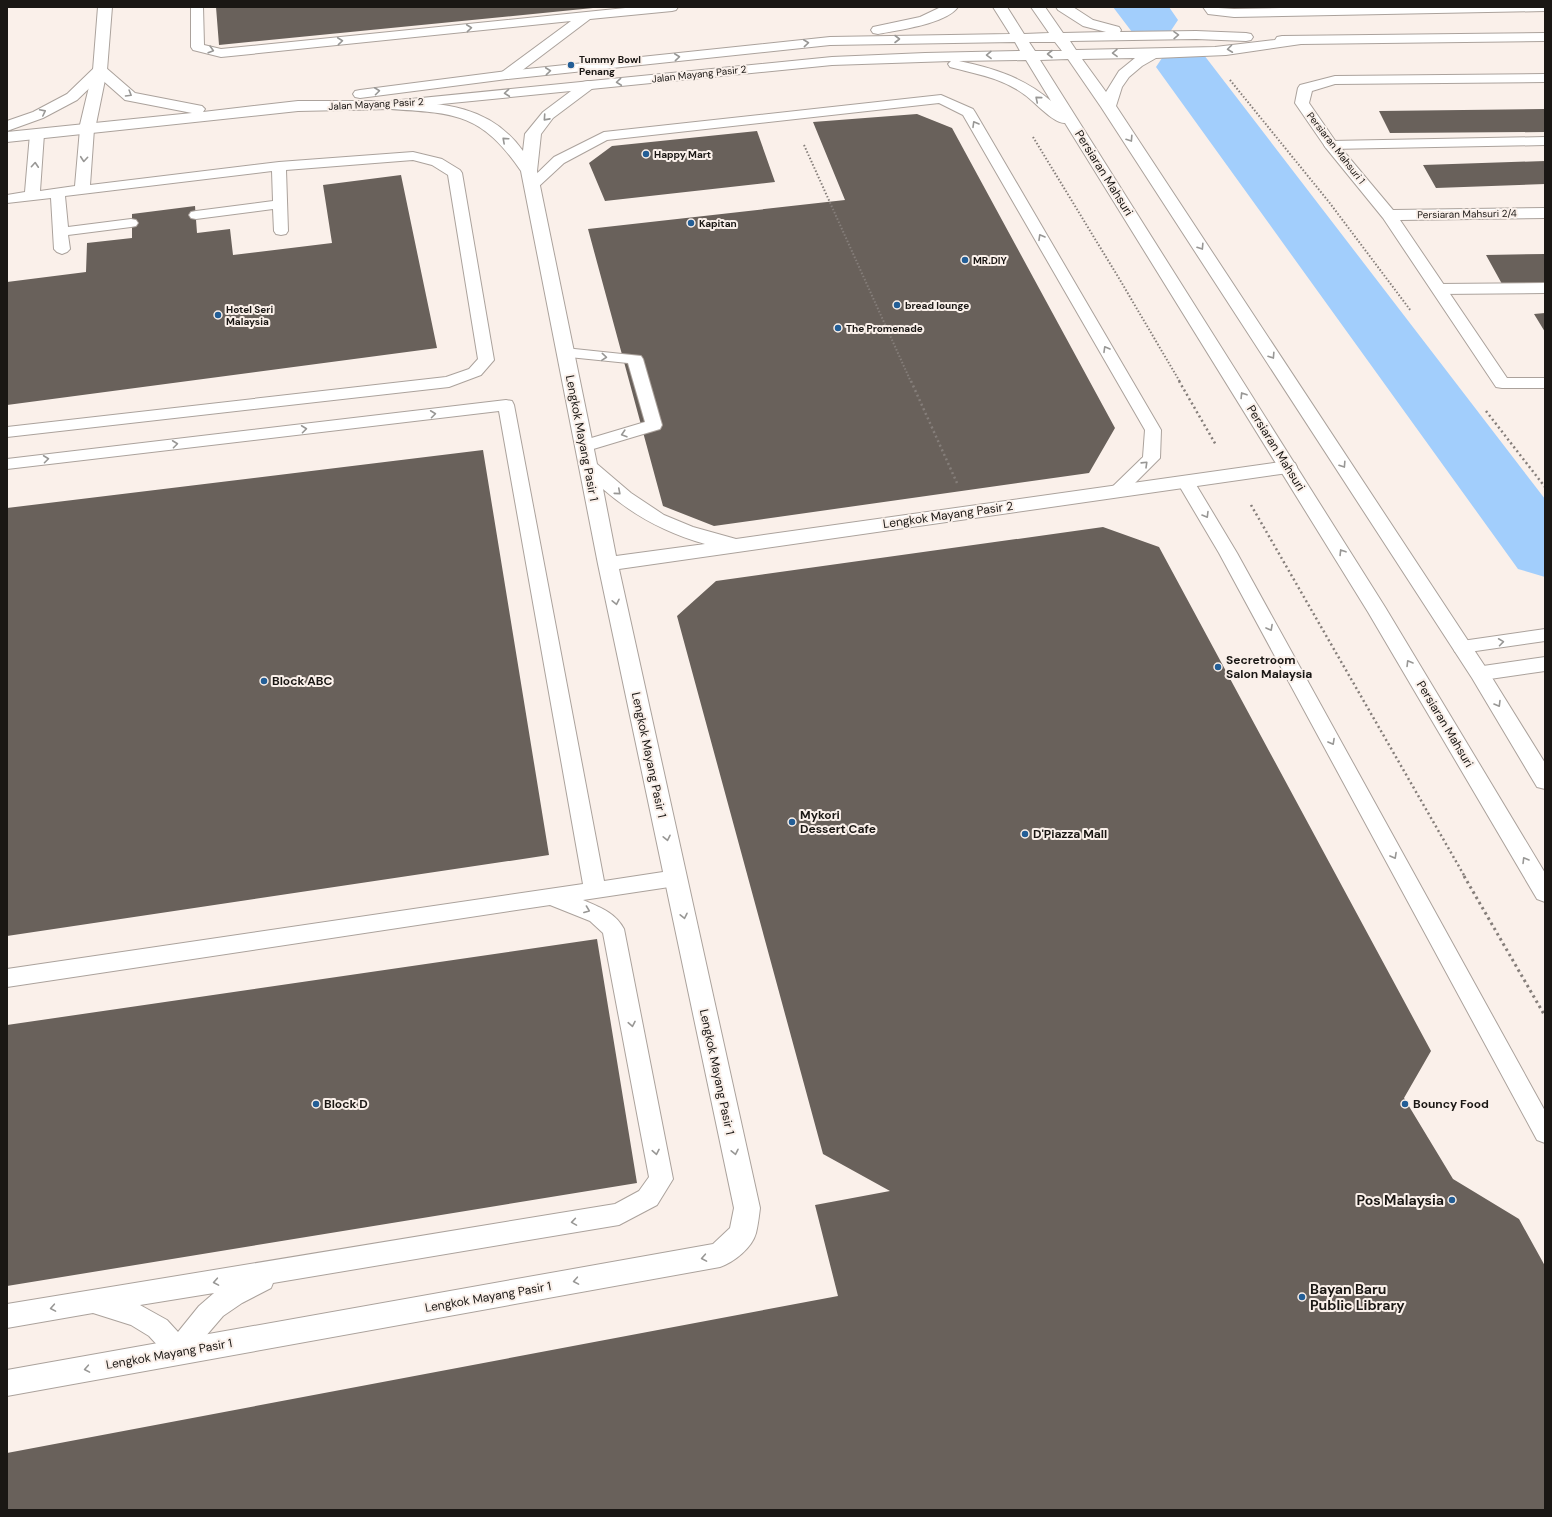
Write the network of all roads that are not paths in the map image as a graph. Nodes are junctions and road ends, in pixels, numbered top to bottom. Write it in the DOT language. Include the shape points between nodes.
graph roads {
  1 [pos="105,7"];
  2 [pos="197,7"];
  3 [pos="672,7"];
  4 [pos="951,7"];
  5 [pos="1000,7"];
  6 [pos="1038,7"];
  7 [pos="1063,7"];
  8 [pos="1210,7"];
  9 [pos="1545,7"];
  10 [pos="586,16"];
  11 [pos="1137,36"];
  12 [pos="1545,37"];
  13 [pos="1058,38"];
  14 [pos="1019,39"];
  15 [pos="830,41"];
  16 [pos="1296,41"];
  17 [pos="1154,53"];
  18 [pos="1028,54"];
  19 [pos="1071,54"];
  20 [pos="880,58"];
  21 [pos="100,70"];
  22 [pos="507,75"];
  23 [pos="1545,78"];
  24 [pos="588,85"];
  25 [pos="391,105"];
  26 [pos="298,106"];
  27 [pos="1108,106"];
  28 [pos="265,110"];
  29 [pos="7,126"];
  30 [pos="87,129"];
  31 [pos="1079,133"];
  32 [pos="37,134"];
  33 [pos="7,137"];
  34 [pos="1545,141"];
  35 [pos="1331,145"];
  36 [pos="279,166"];
  37 [pos="530,178"];
  38 [pos="82,190"];
  39 [pos="58,193"];
  40 [pos="32,196"];
  41 [pos="7,199"];
  42 [pos="280,204"];
  43 [pos="1545,213"];
  44 [pos="196,215"];
  45 [pos="1390,215"];
  46 [pos="132,223"];
  47 [pos="281,231"];
  48 [pos="61,232"];
  49 [pos="62,249"];
  50 [pos="1545,288"];
  51 [pos="1439,289"];
  52 [pos="566,353"];
  53 [pos="1545,383"];
  54 [pos="7,432"];
  55 [pos="584,446"];
  56 [pos="7,464"];
  57 [pos="588,466"];
  58 [pos="1288,467"];
  59 [pos="1186,482"];
  60 [pos="1117,491"];
  61 [pos="737,545"];
  62 [pos="608,564"];
  63 [pos="1545,635"];
  64 [pos="1462,647"];
  65 [pos="1545,664"];
  66 [pos="1481,673"];
  67 [pos="1545,781"];
  68 [pos="676,878"];
  69 [pos="595,890"];
  70 [pos="1545,893"];
  71 [pos="550,896"];
  72 [pos="7,978"];
  73 [pos="1545,1133"];
  74 [pos="282,1270"];
  75 [pos="92,1302"];
  76 [pos="7,1316"];
  77 [pos="180,1352"];
  78 [pos="7,1383"];
  1 -- 21 [label="street"];
  2 -- 10 [label="lane, one-way" via="198,47 221,53"];
  3 -- 10 [label="lane"];
  4 -- 15 [label="street" via="927,18"];
  5 -- 14 [label="street, Persiaran Mahsuri"];
  6 -- 13 [label="street"];
  7 -- 11 [label="street" via="1088,23"];
  8 -- 9 [label="street" via="1213,11 1234,13"];
  10 -- 22 [label="lane"];
  11 -- 13 [label="street"];
  11 -- 16 [label="street, one-way" via="1214,35"];
  12 -- 16 [label="street"];
  13 -- 14 [label="street, Jalan Mayang Pasir 2"];
  13 -- 19 [label="street"];
  15 -- 14 [label="street, Jalan Mayang Pasir 2, one-way"];
  14 -- 18 [label="street, Persiaran Mahsuri"];
  22 -- 15 [label="street, Jalan Mayang Pasir 2, one-way"];
  16 -- 17 [label="street, one-way" via="1212,51"];
  17 -- 19 [label="street, one-way"];
  17 -- 27 [label="street" via="1126,71 1115,87"];
  19 -- 18 [label="street, Jalan Mayang Pasir 2, one-way"];
  18 -- 20 [label="street, Jalan Mayang Pasir 2, one-way"];
  18 -- 31 [label="street, Persiaran Mahsuri"];
  19 -- 27 [label="street"];
  20 -- 24 [label="street, Jalan Mayang Pasir 2, one-way"];
  31 -- 20 [label="street, one-way" via="1027,89 997,74 952,64"];
  21 -- 28 [label="street, one-way" via="130,97 193,108"];
  29 -- 21 [label="street, one-way" via="38,115 72,97"];
  21 -- 30 [label="street"];
  26 -- 22 [label="street, Jalan Mayang Pasir 2, one-way" via="371,92"];
  23 -- 35 [label="street, Persiaran Mahsuri 1" via="1335,80 1305,88 1302,103"];
  24 -- 25 [label="street, Jalan Mayang Pasir 2, one-way"];
  24 -- 37 [label="street, Lengkok Mayang Pasir 1, one-way" via="548,115 533,134"];
  25 -- 26 [label="street, Jalan Mayang Pasir 2"];
  37 -- 25 [label="street, Lengkok Mayang Pasir 1, one-way" via="511,146 491,128 472,116 441,108"];
  26 -- 28 [label="street, Jalan Mayang Pasir 2"];
  27 -- 64 [label="street, one-way"];
  28 -- 30 [label="street, Jalan Mayang Pasir 2"];
  30 -- 32 [label="street, Jalan Mayang Pasir 2"];
  30 -- 38 [label="lane, one-way"];
  58 -- 31 [label="street, Persiaran Mahsuri, one-way"];
  32 -- 33 [label="street, Jalan Mayang Pasir 2"];
  40 -- 32 [label="lane, one-way"];
  34 -- 35 [label="lane"];
  35 -- 45 [label="street, Persiaran Mahsuri 1"];
  36 -- 38 [label="lane"];
  36 -- 42 [label="lane"];
  36 -- 54 [label="lane" via="413,156 437,162 455,173 486,360 475,372 449,382"];
  37 -- 52 [label="street, Lengkok Mayang Pasir 1"];
  60 -- 37 [label="lane, one-way" via="1150,458 1153,430 968,112 941,99 604,136"];
  38 -- 39 [label="lane"];
  39 -- 40 [label="lane"];
  39 -- 48 [label="lane"];
  40 -- 41 [label="lane"];
  42 -- 44 [label="lane"];
  42 -- 47 [label="lane"];
  43 -- 45 [label="street, Persiaran Mahsuri 2/4"];
  45 -- 51 [label="street, Persiaran Mahsuri 1"];
  46 -- 48 [label="lane"];
  48 -- 49 [label="lane"];
  50 -- 51 [label="lane"];
  51 -- 53 [label="street, Persiaran Mahsuri 1" via="1502,383"];
  52 -- 55 [label="street, Lengkok Mayang Pasir 1"];
  52 -- 55 [label="lane, one-way" via="635,359 654,425"];
  55 -- 57 [label="street, Lengkok Mayang Pasir 1"];
  56 -- 69 [label="lane, one-way" via="506,405"];
  57 -- 61 [label="street, one-way" via="648,514 677,529"];
  57 -- 62 [label="street, Lengkok Mayang Pasir 1"];
  58 -- 59 [label="street, Lengkok Mayang Pasir 2"];
  70 -- 58 [label="street, Persiaran Mahsuri, one-way" via="1378,612"];
  59 -- 60 [label="street, Lengkok Mayang Pasir 2"];
  59 -- 73 [label="lane, one-way" via="1228,552"];
  60 -- 61 [label="street, Lengkok Mayang Pasir 2"];
  61 -- 62 [label="street, Lengkok Mayang Pasir 2"];
  62 -- 68 [label="street, Lengkok Mayang Pasir 1, one-way"];
  64 -- 63 [label="lane, one-way"];
  64 -- 66 [label="street"];
  65 -- 66 [label="lane"];
  66 -- 67 [label="street, one-way"];
  68 -- 69 [label="lane"];
  68 -- 77 [label="street, Lengkok Mayang Pasir 1, one-way" via="747,1208 742,1234 720,1255"];
  69 -- 71 [label="lane"];
  71 -- 72 [label="lane"];
  71 -- 74 [label="lane, one-way" via="598,915 613,929 661,1179 648,1198 619,1214"];
  74 -- 75 [label="lane, one-way"];
  74 -- 77 [label="lane" via="229,1297 206,1316"];
  75 -- 76 [label="lane, one-way"];
  75 -- 77 [label="lane" via="138,1316 158,1328"];
  77 -- 78 [label="street, Lengkok Mayang Pasir 1, one-way"];
}
